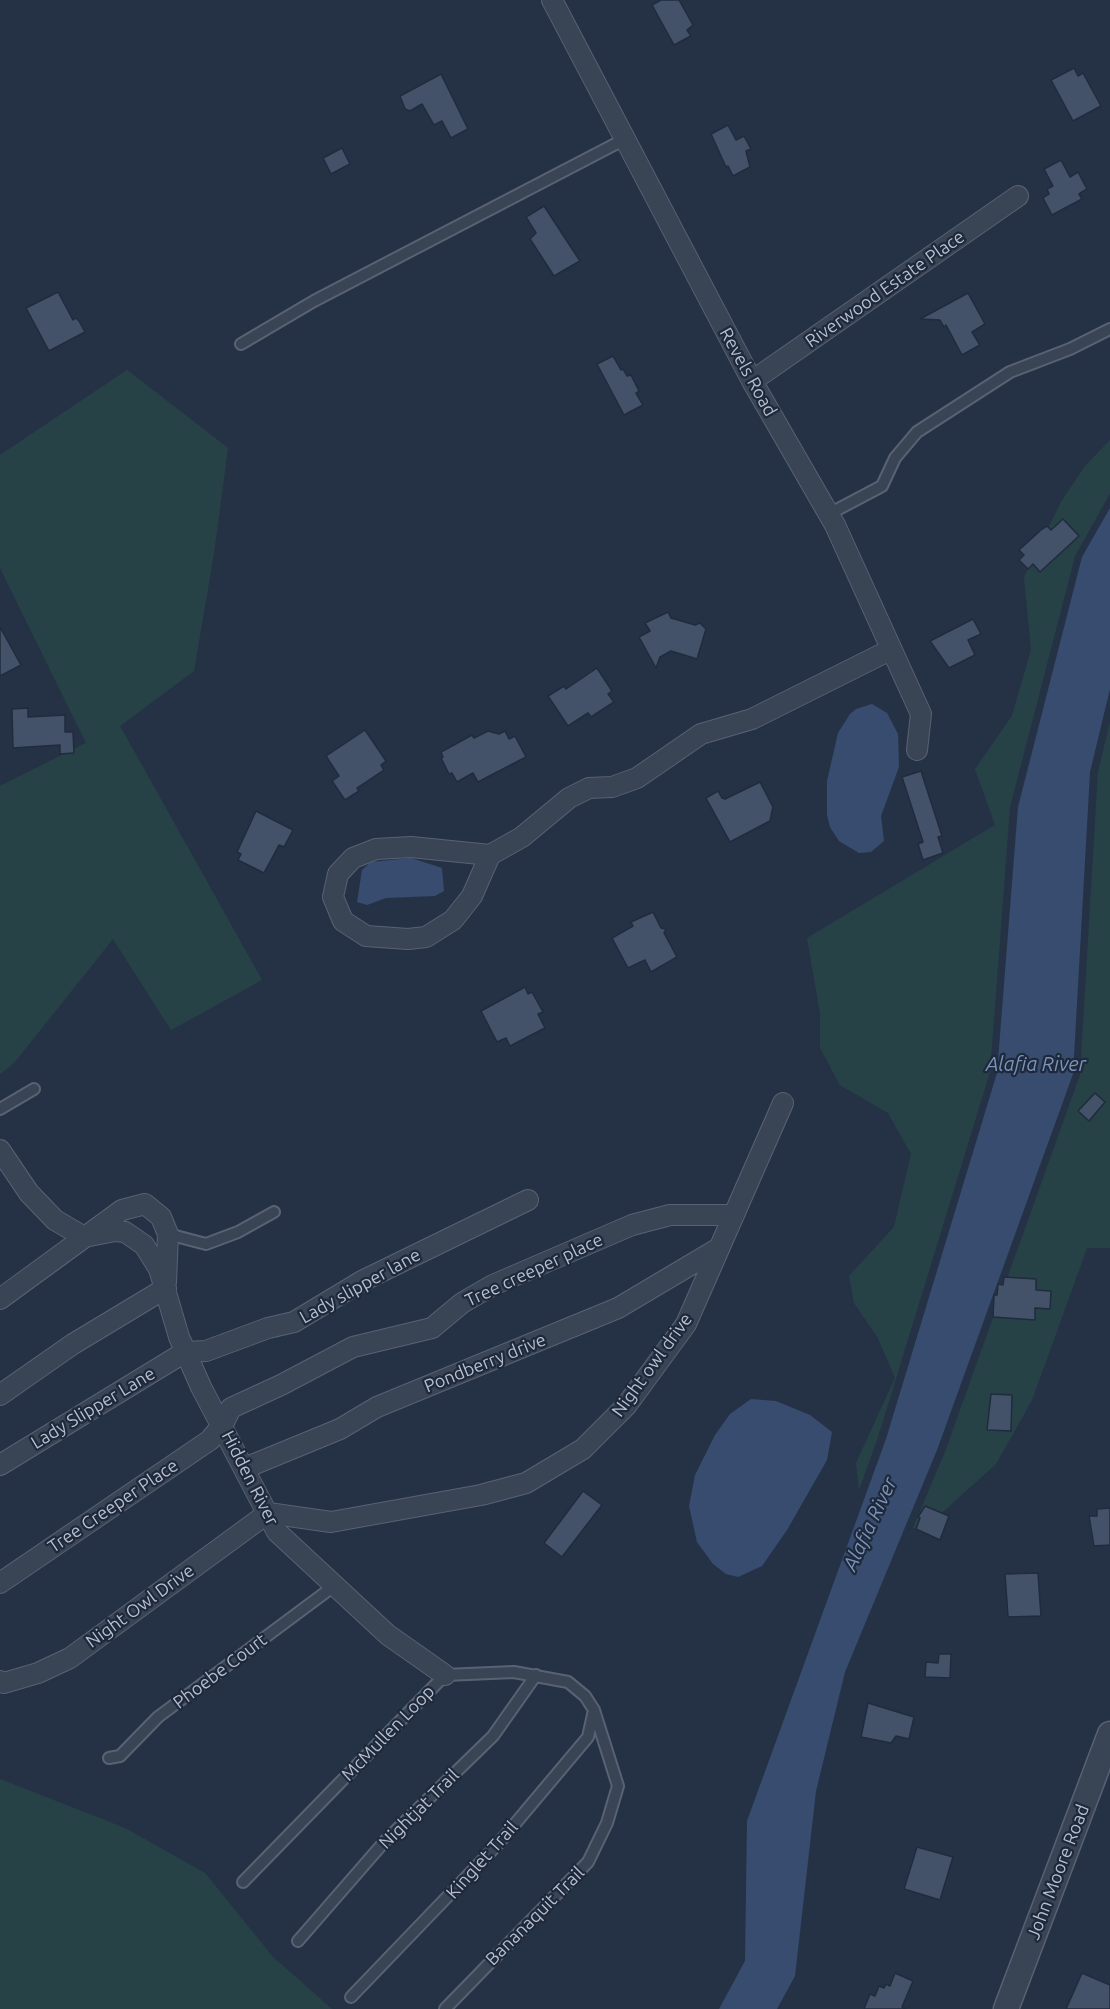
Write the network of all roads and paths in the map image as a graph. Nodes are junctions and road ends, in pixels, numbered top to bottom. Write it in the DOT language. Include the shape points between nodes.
graph roads {
  1 [pos="552,0"];
  2 [pos="625,139"];
  3 [pos="1018,196"];
  4 [pos="1110,329"];
  5 [pos="241,344"];
  6 [pos="752,381"];
  7 [pos="829,514"];
  8 [pos="890,650"];
  9 [pos="918,750"];
  10 [pos="490,855"];
  11 [pos="34,1089"];
  12 [pos="783,1103"];
  13 [pos="0,1109"];
  14 [pos="0,1150"];
  15 [pos="528,1200"];
  16 [pos="274,1212"];
  17 [pos="734,1215"];
  18 [pos="168,1234"];
  19 [pos="84,1237"];
  20 [pos="719,1248"];
  21 [pos="166,1288"];
  22 [pos="0,1299"];
  23 [pos="185,1352"];
  24 [pos="0,1395"];
  25 [pos="222,1424"];
  26 [pos="0,1465"];
  27 [pos="245,1468"];
  28 [pos="267,1512"];
  29 [pos="0,1583"];
  30 [pos="334,1586"];
  31 [pos="445,1675"];
  32 [pos="536,1675"];
  33 [pos="2,1682"];
  34 [pos="594,1710"];
  35 [pos="1110,1734"];
  36 [pos="109,1758"];
  37 [pos="243,1882"];
  38 [pos="298,1941"];
  39 [pos="351,1997"];
  40 [pos="445,2009"];
  41 [pos="1006,2009"];
  1 -- 2 [label="street, Revels Road"];
  2 -- 5 [label="lane"];
  2 -- 6 [label="street, Revels Road"];
  3 -- 6 [label="street, Riverwood Estate Place"];
  4 -- 7 [label="lane" via="1010,372 917,432 895,458 882,486"];
  6 -- 7 [label="street, Revels Road"];
  7 -- 8 [label="street, Revels Road"];
  8 -- 9 [label="street, Revels Road" via="921,714"];
  8 -- 10 [label="street" via="752,719 701,734 638,778 579,793 554,808 522,837"];
  10 -- 10 [label="street" via="411,847 376,849 353,858 338,874 333,897 343,921 366,936 426,937 453,920 472,896"];
  11 -- 13 [label="lane"];
  12 -- 17 [label="street, Night owl drive"];
  14 -- 19 [label="street" via="29,1193 55,1220"];
  15 -- 23 [label="street, Lady slipper lane" via="362,1281 294,1322 206,1351"];
  16 -- 18 [label="lane" via="206,1244"];
  17 -- 20 [label="street, Night owl drive"];
  17 -- 25 [label="street, Tree creeper place" via="670,1215 632,1225 493,1285 462,1303 432,1328 353,1347 231,1408"];
  18 -- 19 [label="street, Hidden River" via="161,1217 145,1204 122,1210"];
  18 -- 21 [label="street, Hidden River"];
  19 -- 21 [label="street, Hidden River" via="115,1231 134,1238 152,1256"];
  19 -- 22 [label="street, Hidden River"];
  20 -- 27 [label="street, Pondberry drive" via="618,1308 377,1407 340,1429"];
  20 -- 28 [label="street, Night owl drive" via="686,1324 626,1406 583,1449 526,1483 330,1522"];
  21 -- 23 [label="street, Hidden River"];
  21 -- 24 [label="street" via="73,1344"];
  23 -- 25 [label="street, Hidden River"];
  23 -- 26 [label="street, Lady Slipper Lane"];
  25 -- 27 [label="street, Hidden River"];
  25 -- 29 [label="street, Tree Creeper Place" via="210,1440"];
  27 -- 28 [label="street, Hidden River"];
  28 -- 30 [label="street, Hidden River" via="277,1532"];
  28 -- 33 [label="street, Night Owl Drive" via="70,1658 38,1673"];
  30 -- 31 [label="street, Hidden River" via="388,1635"];
  30 -- 36 [label="lane, Phoebe Court" via="158,1717 120,1756"];
  31 -- 32 [label="lane, McMullen Loop"];
  31 -- 37 [label="lane, McMullen Loop"];
  32 -- 34 [label="lane, McMullen Loop" via="568,1682"];
  32 -- 38 [label="lane, Nightjat Trail" via="493,1736 385,1841"];
  34 -- 39 [label="lane, Kinglet Trail" via="588,1737 498,1844"];
  34 -- 40 [label="lane, Bananaquit Trail" via="618,1786 607,1823 588,1862"];
  35 -- 41 [label="street, John Moore Road"];
}
